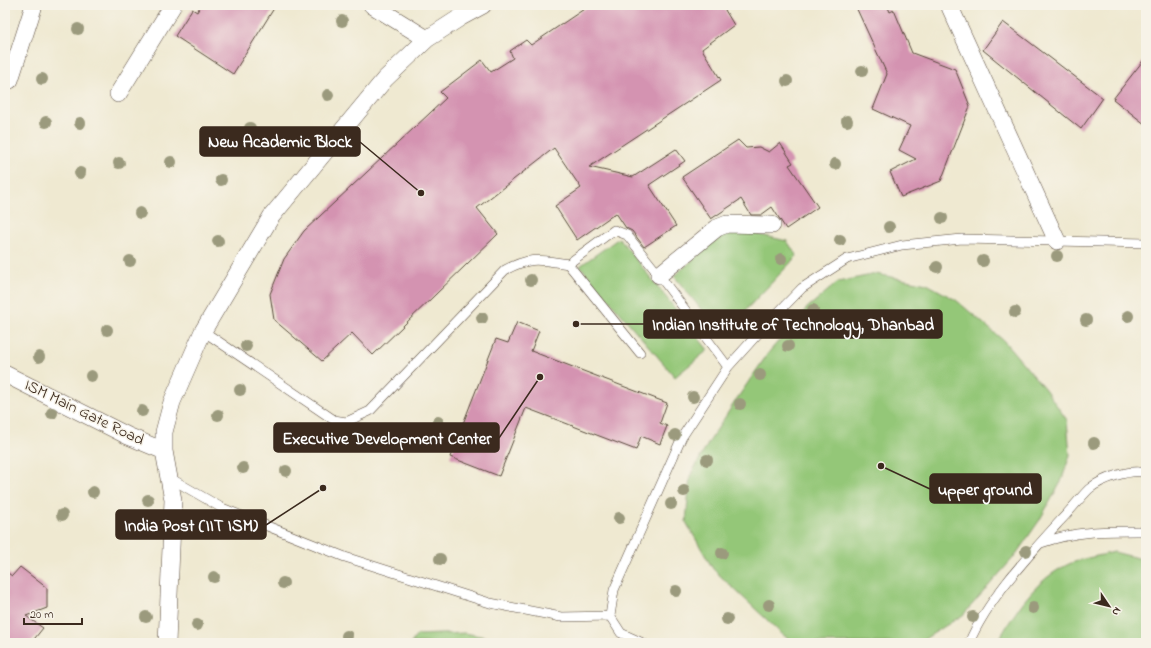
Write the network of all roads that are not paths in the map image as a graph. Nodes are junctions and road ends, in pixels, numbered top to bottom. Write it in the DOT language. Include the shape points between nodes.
graph roads {
  1 [pos="34,5"];
  2 [pos="173,5"];
  3 [pos="372,5"];
  4 [pos="484,5"];
  5 [pos="949,5"];
  6 [pos="427,39"];
  7 [pos="10,80"];
  8 [pos="118,94"];
  9 [pos="772,225"];
  10 [pos="1057,241"];
  11 [pos="1146,243"];
  12 [pos="568,264"];
  13 [pos="660,275"];
  14 [pos="203,331"];
  15 [pos="640,353"];
  16 [pos="728,367"];
  17 [pos="5,374"];
  18 [pos="164,451"];
  19 [pos="1146,473"];
  20 [pos="170,478"];
  21 [pos="1146,531"];
  22 [pos="1040,544"];
  23 [pos="610,616"];
  24 [pos="168,643"];
  25 [pos="643,643"];
  26 [pos="969,643"];
  1 -- 7 [label="street"];
  2 -- 8 [label="street"];
  3 -- 6 [label="street"];
  4 -- 6 [label="street"];
  5 -- 10 [label="street"];
  6 -- 14 [label="street" via="385,79 271,217"];
  9 -- 13 [label="street" via="727,224 717,228"];
  10 -- 11 [label="lane"];
  10 -- 16 [label="lane" via="962,239 902,245 847,259 802,288"];
  12 -- 13 [label="lane" via="614,230 626,234"];
  12 -- 14 [label="lane" via="535,259 520,262 505,270 370,411 346,422 334,420"];
  12 -- 15 [label="lane"];
  13 -- 16 [label="lane"];
  14 -- 18 [label="street" via="172,402 164,432"];
  16 -- 23 [label="lane" via="682,437 614,590"];
  17 -- 18 [label="street, ISM Main Gate Road" via="128,436"];
  18 -- 20 [label="street"];
  19 -- 22 [label="lane" via="1139,471 1114,476 1090,489"];
  20 -- 23 [label="lane" via="222,508 330,551 490,603 561,617"];
  20 -- 24 [label="street" via="173,500"];
  21 -- 22 [label="lane" via="1096,530 1063,535"];
  22 -- 26 [label="lane" via="999,594 975,629"];
  23 -- 25 [label="lane" via="621,633"];
}
